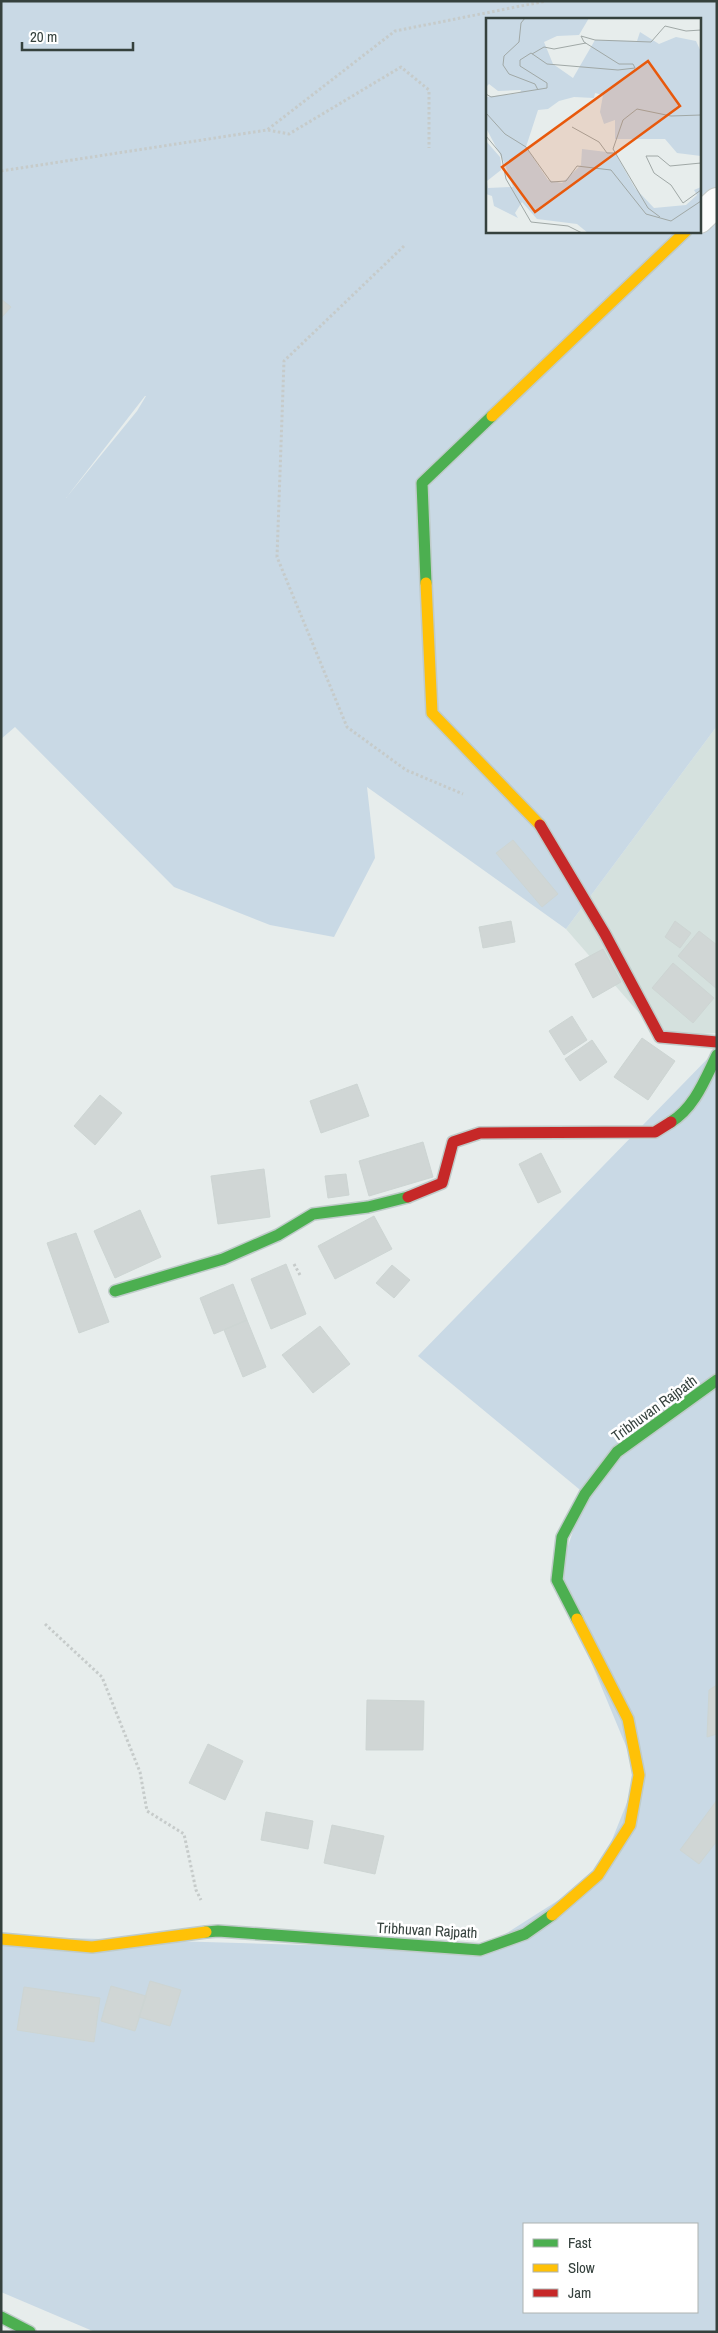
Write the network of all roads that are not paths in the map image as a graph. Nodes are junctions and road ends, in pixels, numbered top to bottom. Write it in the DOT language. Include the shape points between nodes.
graph roads {
  1 [pos="717,202"];
  2 [pos="700,218"];
  3 [pos="685,232"];
  4 [pos="717,1042"];
  5 [pos="717,1055"];
  6 [pos="116,1291"];
  7 [pos="717,1380"];
  8 [pos="1,1939"];
  9 [pos="1,2317"];
  10 [pos="30,2332"];
  1 -- 2 [label="street"];
  3 -- 4 [label="main road" via="422,483 432,713 538,822 605,934 660,1036"];
  5 -- 6 [label="main road" via="695,1098 680,1117 656,1132 480,1133 453,1142 442,1183 404,1199 313,1214 278,1235 223,1259"];
  7 -- 8 [label="main road, Tribhuvan Rajpath" via="617,1452 585,1494 562,1537 557,1580 628,1719 638,1775 630,1825 598,1875 565,1906 525,1934 480,1950 218,1931 92,1947"];
  9 -- 10 [label="main road"];
}
